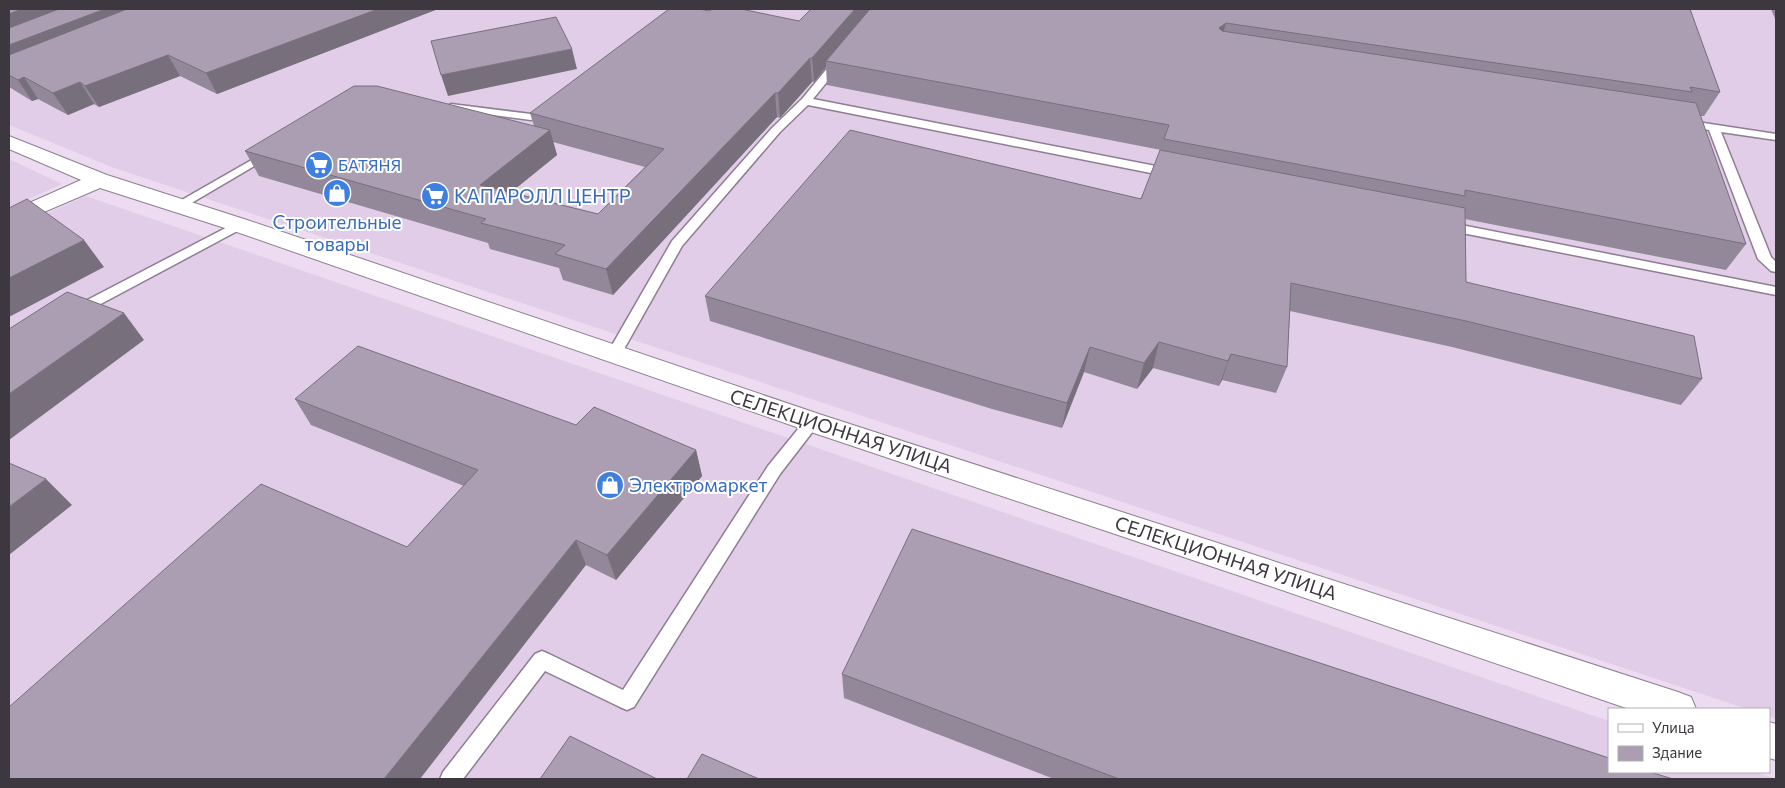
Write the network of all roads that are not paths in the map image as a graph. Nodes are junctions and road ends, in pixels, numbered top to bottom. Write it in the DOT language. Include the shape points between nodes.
graph roads {
  1 [pos="843,56"];
  2 [pos="806,102"];
  3 [pos="436,106"];
  4 [pos="531,117"];
  5 [pos="1674,121"];
  6 [pos="1713,127"];
  7 [pos="1776,137"];
  8 [pos="9,142"];
  9 [pos="279,147"];
  10 [pos="1178,174"];
  11 [pos="100,180"];
  12 [pos="180,205"];
  13 [pos="9,220"];
  14 [pos="1433,224"];
  15 [pos="239,225"];
  16 [pos="1776,268"];
  17 [pos="1776,291"];
  18 [pos="61,320"];
  19 [pos="614,354"];
  20 [pos="812,422"];
  21 [pos="1675,708"];
  22 [pos="450,779"];
  1 -- 2 [label="lane"];
  2 -- 10 [label="lane"];
  2 -- 19 [label="lane" via="776,130 677,244"];
  3 -- 4 [label="lane"];
  5 -- 6 [label="lane"];
  6 -- 7 [label="lane"];
  6 -- 16 [label="lane" via="1765,258"];
  8 -- 11 [label="street, СЕЛЕКЦИОННАЯ УЛИЦА"];
  9 -- 12 [label="lane"];
  11 -- 12 [label="street, СЕЛЕКЦИОННАЯ УЛИЦА"];
  11 -- 13 [label="street"];
  12 -- 15 [label="street, СЕЛЕКЦИОННАЯ УЛИЦА"];
  14 -- 17 [label="lane"];
  15 -- 18 [label="lane"];
  15 -- 19 [label="street, СЕЛЕКЦИОННАЯ УЛИЦА"];
  19 -- 20 [label="street, СЕЛЕКЦИОННАЯ УЛИЦА"];
  20 -- 21 [label="street, СЕЛЕКЦИОННАЯ УЛИЦА"];
  20 -- 22 [label="lane" via="774,470 626,701 542,660"];
}
